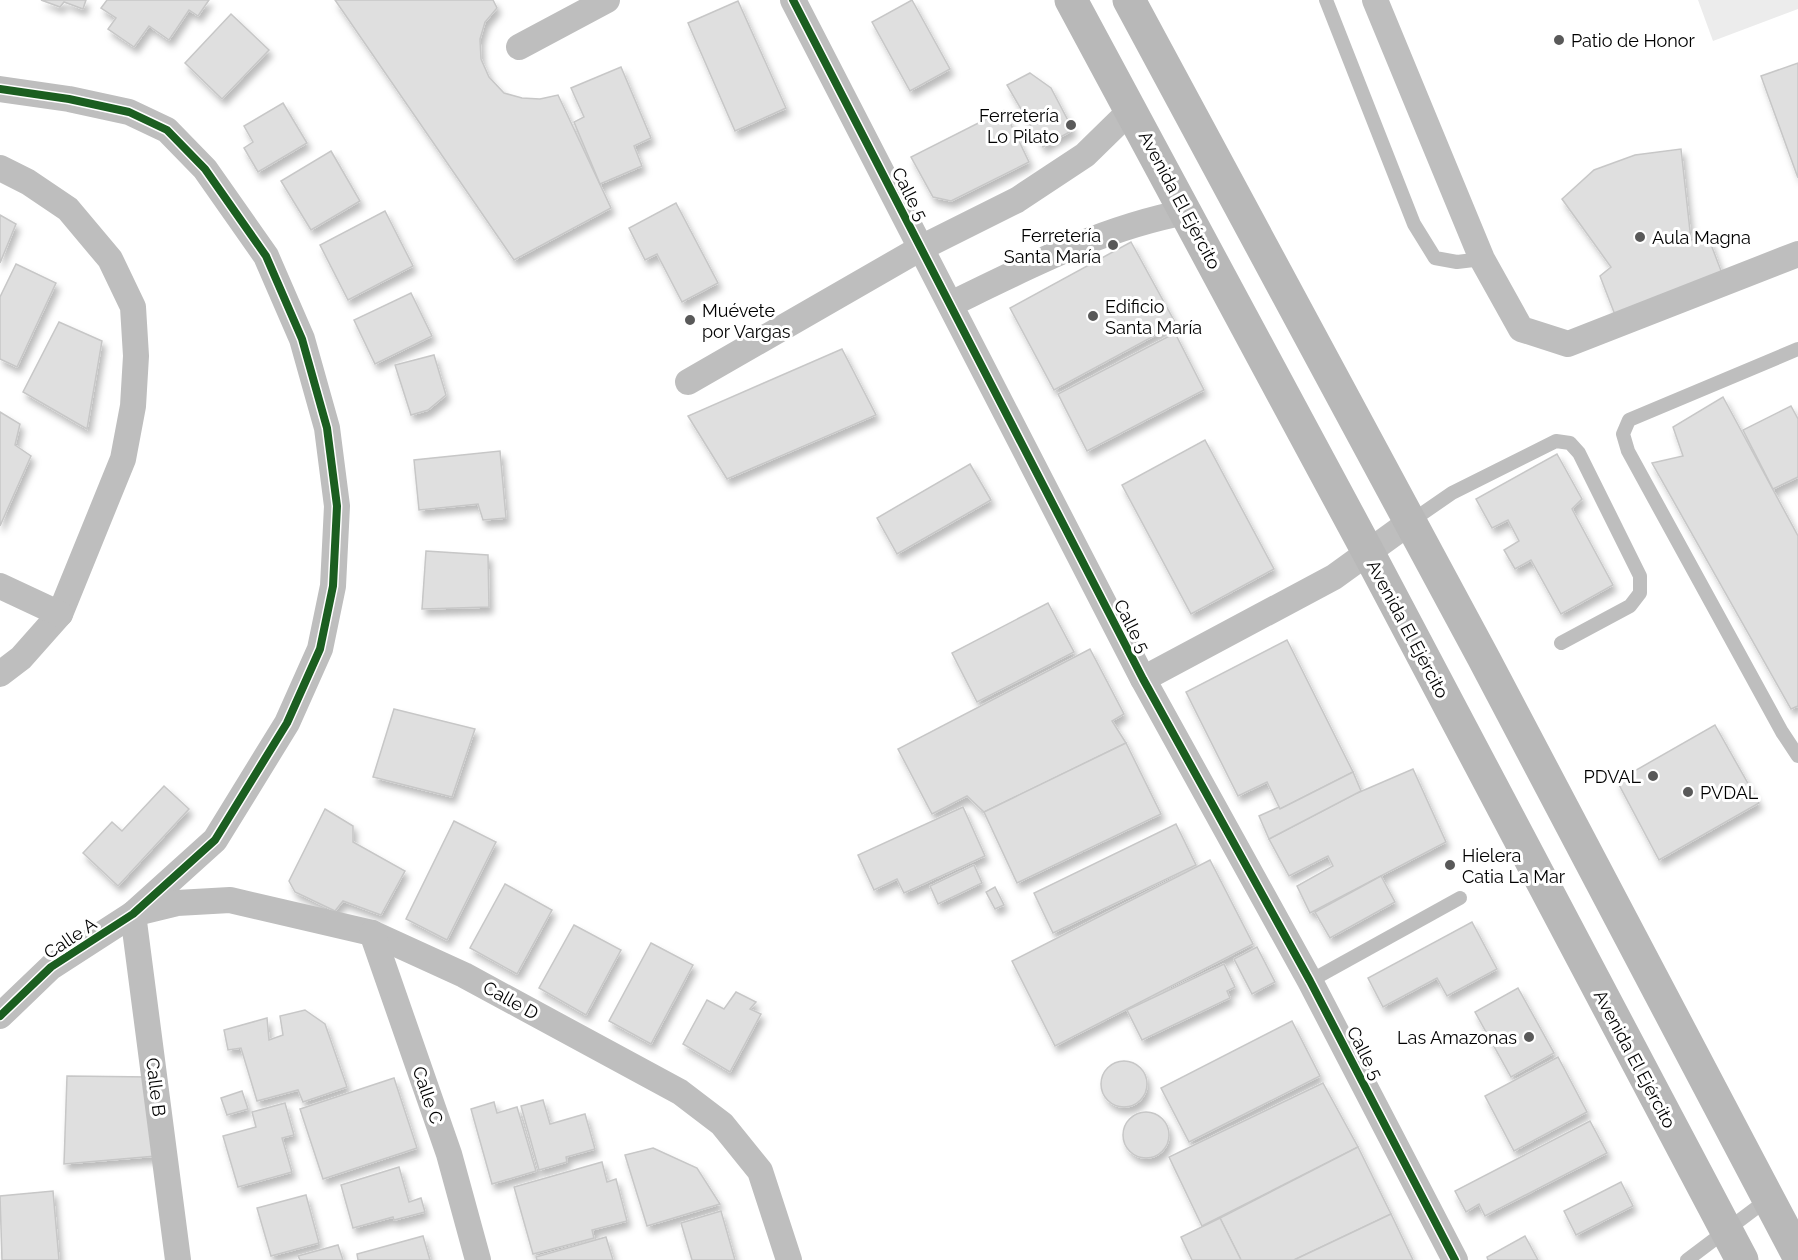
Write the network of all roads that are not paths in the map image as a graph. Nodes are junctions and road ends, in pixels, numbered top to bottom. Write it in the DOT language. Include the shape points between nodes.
graph roads {
  1 [pos="607,0"];
  2 [pos="792,0"];
  3 [pos="1071,0"];
  4 [pos="1129,0"];
  5 [pos="1326,0"];
  6 [pos="1375,0"];
  7 [pos="519,47"];
  8 [pos="0,89"];
  9 [pos="1131,110"];
  10 [pos="0,168"];
  11 [pos="1186,212"];
  12 [pos="921,248"];
  13 [pos="1798,254"];
  14 [pos="1482,259"];
  15 [pos="951,304"];
  16 [pos="1798,349"];
  17 [pos="688,381"];
  18 [pos="1410,522"];
  19 [pos="1368,552"];
  20 [pos="0,586"];
  21 [pos="60,614"];
  22 [pos="1561,643"];
  23 [pos="0,674"];
  24 [pos="1143,679"];
  25 [pos="1782,732"];
  26 [pos="1798,734"];
  27 [pos="1798,756"];
  28 [pos="1460,898"];
  29 [pos="133,914"];
  30 [pos="372,933"];
  31 [pos="1636,948"];
  32 [pos="1590,973"];
  33 [pos="1310,981"];
  34 [pos="0,1016"];
  35 [pos="1768,1199"];
  36 [pos="1726,1231"];
  37 [pos="1798,1255"];
  38 [pos="178,1260"];
  39 [pos="478,1260"];
  40 [pos="789,1260"];
  41 [pos="1455,1260"];
  42 [pos="1687,1260"];
  43 [pos="1742,1260"];
  1 -- 7 [label="street"];
  2 -- 12 [label="street, Calle 5"];
  3 -- 9 [label="main road, Avenida El Ejército"];
  4 -- 18 [label="main road"];
  5 -- 14 [label="lane" via="1414,224 1435,258 1457,262"];
  6 -- 14 [label="street"];
  8 -- 29 [label="street" via="129,112 167,130 205,169 266,256 302,339 327,428 337,506 333,586 320,649 287,723 215,840"];
  9 -- 11 [label="main road, Avenida El Ejército"];
  9 -- 12 [label="street" via="1085,155 1017,200"];
  10 -- 21 [label="street" via="68,209 110,259 133,307 133,406 123,459"];
  11 -- 15 [label="street" via="1121,228 1043,259"];
  11 -- 19 [label="main road, Avenida El Ejército"];
  12 -- 15 [label="street, Calle 5"];
  12 -- 17 [label="street"];
  13 -- 14 [label="street" via="1568,344 1521,329"];
  15 -- 24 [label="street, Calle 5"];
  16 -- 25 [label="lane" via="1629,420 1623,434 1628,451"];
  18 -- 19 [label="street"];
  18 -- 22 [label="lane" via="1452,493 1556,441 1570,442 1640,576 1640,593 1630,606"];
  18 -- 31 [label="main road"];
  19 -- 24 [label="street" via="1334,577"];
  19 -- 32 [label="main road, Avenida El Ejército"];
  20 -- 21 [label="street"];
  21 -- 23 [label="street" via="21,658"];
  24 -- 33 [label="street, Calle 5"];
  25 -- 26 [label="lane"];
  25 -- 27 [label="lane"];
  28 -- 33 [label="lane"];
  29 -- 30 [label="street, Calle D" via="177,903 230,900"];
  29 -- 34 [label="street, Calle A" via="51,967"];
  29 -- 38 [label="street, Calle B"];
  30 -- 39 [label="street, Calle C" via="448,1154"];
  30 -- 40 [label="street, Calle D" via="464,975 680,1092 722,1124 760,1172"];
  31 -- 32 [label="main road"];
  31 -- 35 [label="main road"];
  32 -- 36 [label="main road, Avenida El Ejército"];
  33 -- 41 [label="street, Calle 5"];
  35 -- 36 [label="lane"];
  35 -- 37 [label="main road"];
  36 -- 42 [label="lane"];
  36 -- 43 [label="main road, Avenida El Ejército"];
}
